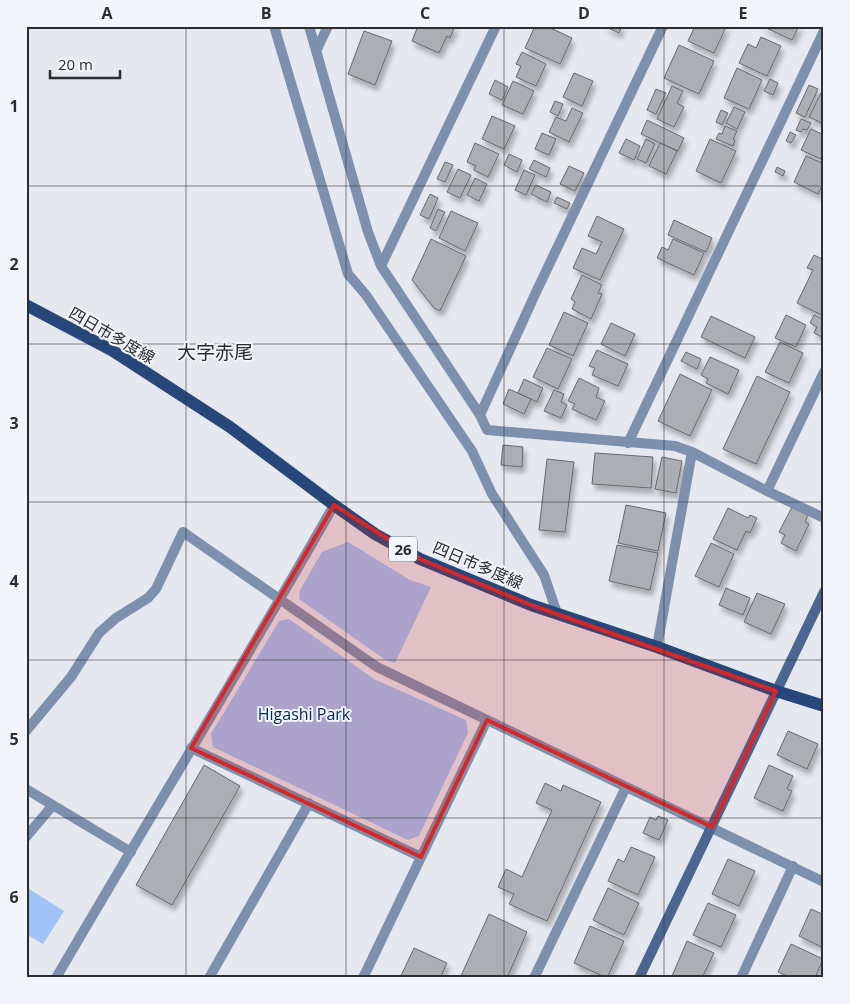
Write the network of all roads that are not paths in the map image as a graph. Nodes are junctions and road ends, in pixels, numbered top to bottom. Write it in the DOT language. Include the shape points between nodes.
graph roads {
  1 [pos="274,26"];
  2 [pos="309,26"];
  3 [pos="328,26"];
  4 [pos="496,26"];
  5 [pos="663,26"];
  6 [pos="824,32"];
  7 [pos="317,49"];
  8 [pos="381,266"];
  9 [pos="26,306"];
  10 [pos="824,372"];
  11 [pos="480,415"];
  12 [pos="628,443"];
  13 [pos="692,452"];
  14 [pos="767,491"];
  15 [pos="334,505"];
  16 [pos="824,518"];
  17 [pos="824,592"];
  18 [pos="281,600"];
  19 [pos="557,613"];
  20 [pos="657,647"];
  21 [pos="776,691"];
  22 [pos="824,706"];
  23 [pos="487,720"];
  24 [pos="26,731"];
  25 [pos="191,748"];
  26 [pos="626,787"];
  27 [pos="26,790"];
  28 [pos="308,803"];
  29 [pos="53,805"];
  30 [pos="712,827"];
  31 [pos="26,838"];
  32 [pos="131,852"];
  33 [pos="421,857"];
  34 [pos="793,866"];
  35 [pos="824,882"];
  36 [pos="56,978"];
  37 [pos="209,978"];
  38 [pos="363,978"];
  39 [pos="534,978"];
  40 [pos="639,978"];
  41 [pos="741,978"];
  1 -- 19 [label="street" via="348,274 366,295 472,451 492,494 544,575"];
  2 -- 7 [label="street"];
  3 -- 7 [label="street"];
  4 -- 8 [label="street"];
  5 -- 11 [label="street"];
  6 -- 12 [label="street"];
  7 -- 8 [label="street" via="368,232"];
  8 -- 11 [label="street"];
  9 -- 15 [label="main road, 四日市多度線 / 26" via="113,351 230,427"];
  10 -- 14 [label="street"];
  11 -- 12 [label="street" via="487,430"];
  12 -- 13 [label="street" via="675,446"];
  13 -- 14 [label="street"];
  13 -- 20 [label="street"];
  14 -- 16 [label="street"];
  15 -- 18 [label="street"];
  15 -- 19 [label="main road, 四日市多度線 / 26" via="375,534 420,559"];
  17 -- 21 [label="street"];
  18 -- 23 [label="street" via="377,667"];
  18 -- 24 [label="street" via="183,532 156,589 99,633 71,677"];
  18 -- 25 [label="street"];
  19 -- 20 [label="main road, 四日市多度線 / 26"];
  20 -- 21 [label="main road, 四日市多度線 / 26"];
  21 -- 22 [label="main road, 四日市多度線 / 26"];
  21 -- 30 [label="street"];
  23 -- 26 [label="street"];
  23 -- 33 [label="street"];
  25 -- 28 [label="street"];
  25 -- 32 [label="street"];
  26 -- 30 [label="street"];
  26 -- 39 [label="street"];
  27 -- 29 [label="street"];
  28 -- 33 [label="street"];
  28 -- 37 [label="street"];
  29 -- 31 [label="street"];
  29 -- 32 [label="street"];
  30 -- 34 [label="street"];
  30 -- 40 [label="street"];
  32 -- 36 [label="street"];
  33 -- 38 [label="street"];
  34 -- 35 [label="street"];
  34 -- 41 [label="street"];
}
